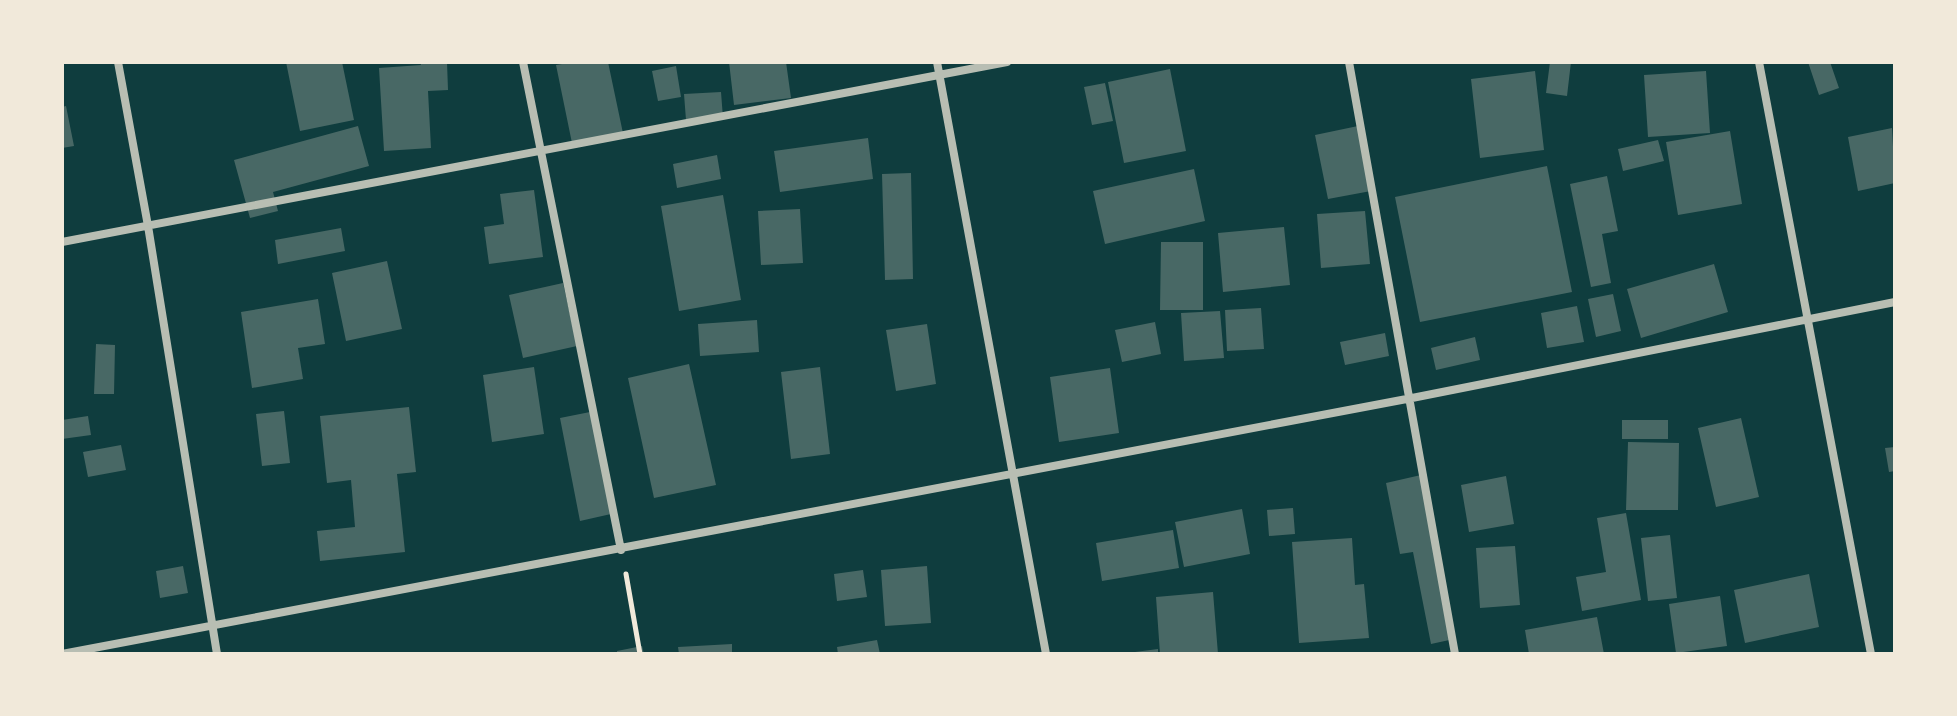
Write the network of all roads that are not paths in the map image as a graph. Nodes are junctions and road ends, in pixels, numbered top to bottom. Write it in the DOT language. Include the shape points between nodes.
graph roads {
  1 [pos="118,62"];
  2 [pos="523,62"];
  3 [pos="937,62"];
  4 [pos="1007,62"];
  5 [pos="1349,62"];
  6 [pos="1759,62"];
  7 [pos="939,74"];
  8 [pos="540,152"];
  9 [pos="148,226"];
  10 [pos="62,242"];
  11 [pos="1895,302"];
  12 [pos="1808,319"];
  13 [pos="1412,398"];
  14 [pos="1014,472"];
  15 [pos="621,550"];
  16 [pos="212,625"];
  17 [pos="62,654"];
  18 [pos="217,654"];
  19 [pos="1046,654"];
  20 [pos="1455,654"];
  21 [pos="1871,654"];
  1 -- 9 [label="street"];
  2 -- 8 [label="street"];
  3 -- 7 [label="street"];
  4 -- 7 [label="street"];
  5 -- 13 [label="street"];
  6 -- 12 [label="street"];
  7 -- 8 [label="street"];
  7 -- 14 [label="street"];
  8 -- 9 [label="street"];
  8 -- 15 [label="street"];
  9 -- 10 [label="street"];
  9 -- 16 [label="street"];
  11 -- 12 [label="street"];
  12 -- 13 [label="street"];
  12 -- 21 [label="street"];
  13 -- 14 [label="street"];
  13 -- 20 [label="street"];
  14 -- 15 [label="street"];
  14 -- 19 [label="street"];
  15 -- 16 [label="street"];
  16 -- 17 [label="street"];
  16 -- 18 [label="street"];
}
